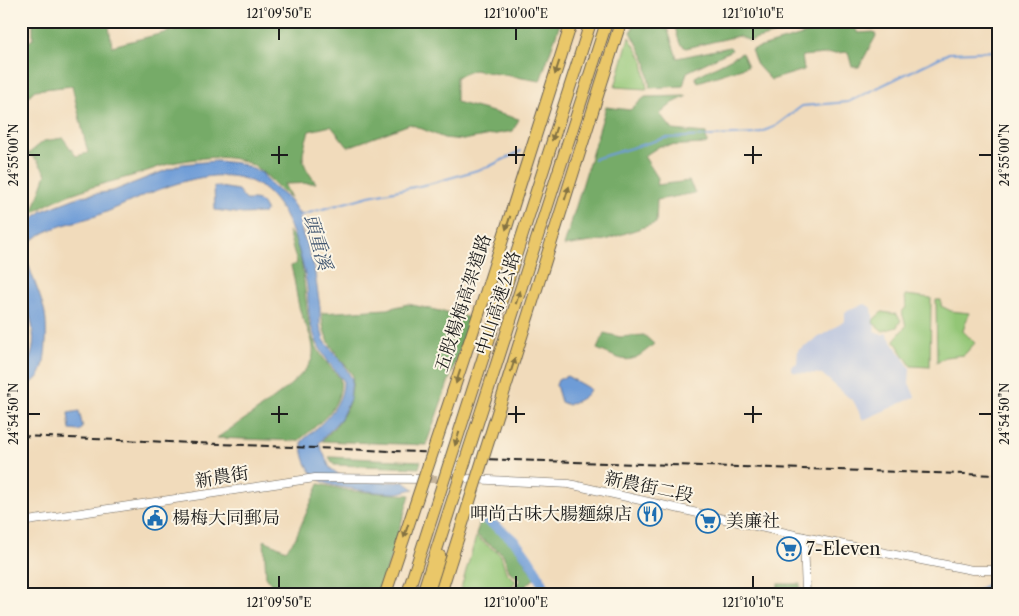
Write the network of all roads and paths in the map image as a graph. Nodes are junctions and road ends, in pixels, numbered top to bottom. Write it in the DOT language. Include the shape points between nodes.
graph roads {
  1 [pos="572,21"];
  2 [pos="591,21"];
  3 [pos="607,21"];
  4 [pos="621,21"];
  5 [pos="429,479"];
  6 [pos="470,479"];
  7 [pos="21,522"];
  8 [pos="444,527"];
  9 [pos="804,537"];
  10 [pos="420,554"];
  11 [pos="998,570"];
  12 [pos="385,595"];
  13 [pos="402,595"];
  14 [pos="407,595"];
  15 [pos="422,595"];
  16 [pos="434,595"];
  17 [pos="440,595"];
  18 [pos="806,595"];
  1 -- 12 [label="highway, 五股楊梅高架道路, one-way, bridge"];
  2 -- 10 [label="highway, 中山高速公路, one-way"];
  8 -- 3 [label="highway, 中山高速公路, one-way"];
  17 -- 4 [label="highway, one-way, bridge"];
  5 -- 7 [label="street, 新農街" via="315,478"];
  6 -- 9 [label="street, 新農街二段" via="569,484"];
  8 -- 15 [label="highway, 中山高速公路"];
  8 -- 16 [label="highway"];
  9 -- 11 [label="street, 新農街二段" via="972,570"];
  9 -- 18 [label="street"];
  10 -- 13 [label="highway"];
  10 -- 14 [label="highway, 中山高速公路"];
}
